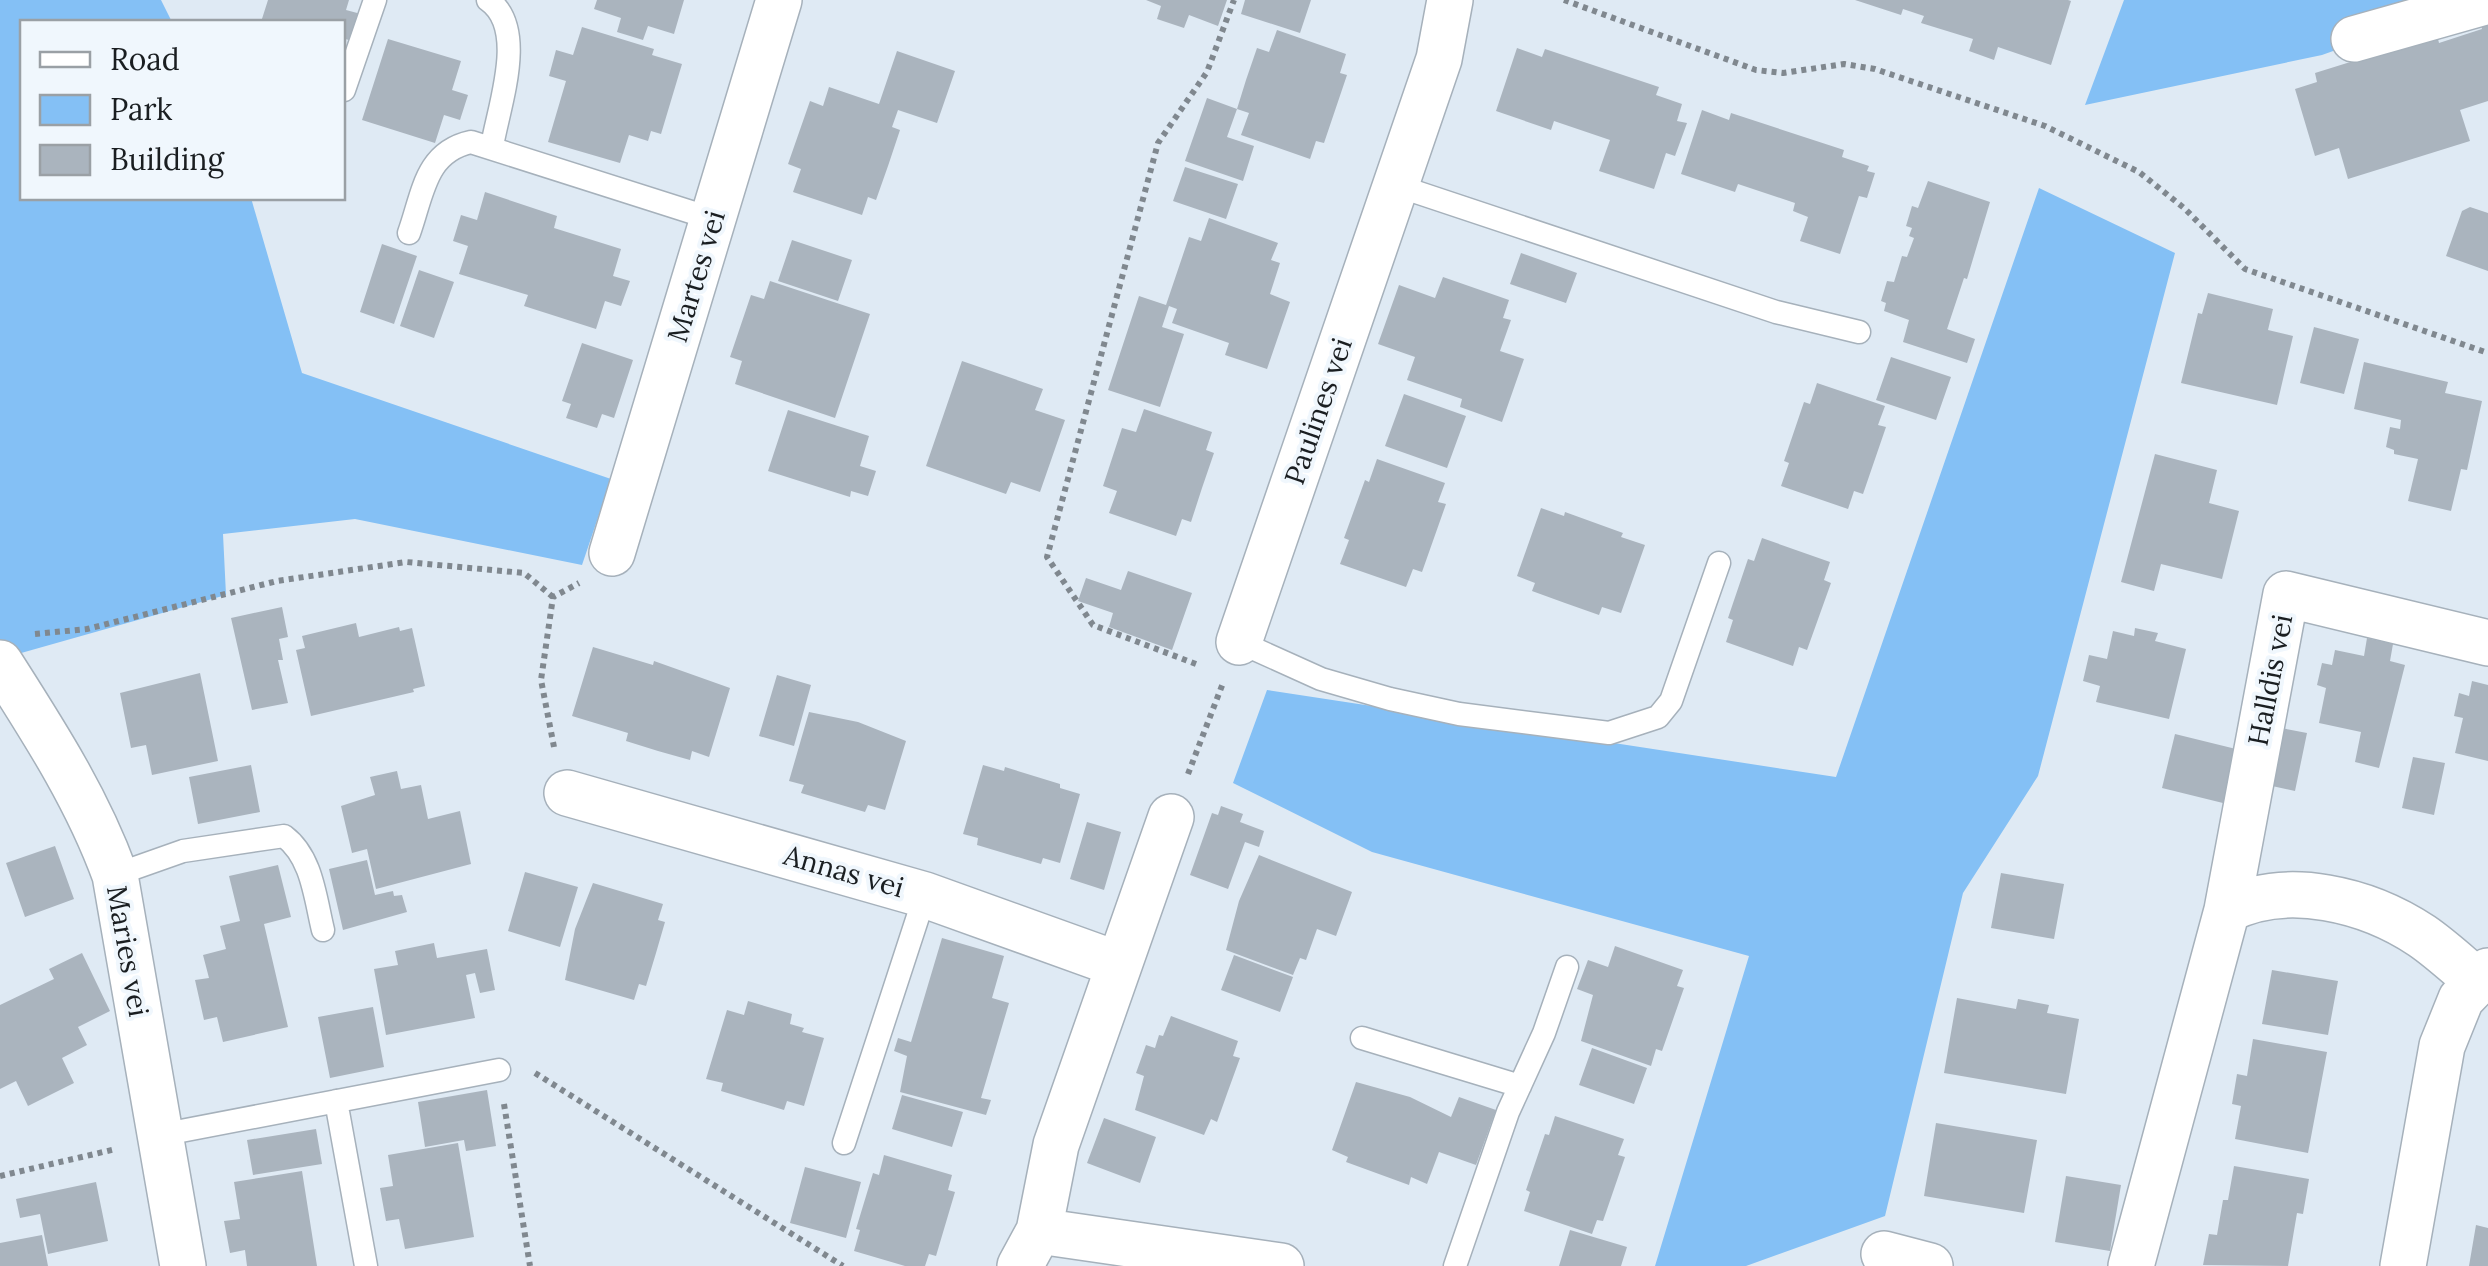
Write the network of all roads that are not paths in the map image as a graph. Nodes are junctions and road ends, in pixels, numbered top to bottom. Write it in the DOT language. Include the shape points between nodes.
graph roads {
  1 [pos="375,0"];
  2 [pos="488,0"];
  3 [pos="780,0"];
  4 [pos="1450,0"];
  5 [pos="2488,1"];
  6 [pos="2354,40"];
  7 [pos="345,87"];
  8 [pos="492,146"];
  9 [pos="1395,184"];
  10 [pos="713,219"];
  11 [pos="410,233"];
  12 [pos="1859,332"];
  13 [pos="612,553"];
  14 [pos="1718,563"];
  15 [pos="2488,642"];
  16 [pos="11,649"];
  17 [pos="1232,659"];
  18 [pos="567,792"];
  19 [pos="1171,816"];
  20 [pos="115,875"];
  21 [pos="925,894"];
  22 [pos="2227,910"];
  23 [pos="323,930"];
  24 [pos="1117,964"];
  25 [pos="1567,967"];
  26 [pos="2482,976"];
  27 [pos="1362,1038"];
  28 [pos="499,1070"];
  29 [pos="1520,1086"];
  30 [pos="336,1101"];
  31 [pos="160,1135"];
  32 [pos="844,1144"];
  33 [pos="1030,1248"];
  34 [pos="1884,1254"];
  35 [pos="183,1266"];
  36 [pos="366,1266"];
  37 [pos="1281,1266"];
  38 [pos="1455,1266"];
  39 [pos="1930,1266"];
  40 [pos="2131,1266"];
  41 [pos="2403,1266"];
  1 -- 7 [label="lane"];
  2 -- 8 [label="lane" via="508,21 510,47"];
  3 -- 10 [label="street, Martes vei"];
  4 -- 9 [label="street, Paulines vei" via="1439,59"];
  5 -- 6 [label="street"];
  8 -- 10 [label="lane"];
  8 -- 11 [label="lane" via="450,146 433,163"];
  9 -- 12 [label="lane" via="1776,312"];
  9 -- 17 [label="street, Paulines vei"];
  10 -- 13 [label="street, Martes vei"];
  14 -- 17 [label="lane" via="1671,701 1658,717 1609,733 1459,714"];
  15 -- 22 [label="street, Halldis vei" via="2286,594"];
  16 -- 20 [label="street, Maries vei"];
  18 -- 21 [label="street, Annas vei"];
  19 -- 24 [label="street"];
  20 -- 23 [label="lane" via="182,852 284,836 299,847"];
  20 -- 31 [label="street, Maries vei"];
  21 -- 24 [label="street, Annas vei"];
  21 -- 32 [label="lane"];
  22 -- 26 [label="street" via="2255,898 2289,895 2347,902 2411,929"];
  22 -- 40 [label="street, Halldis vei"];
  24 -- 33 [label="street" via="1056,1145"];
  25 -- 29 [label="lane"];
  26 -- 41 [label="street" via="2456,1006 2442,1046"];
  27 -- 29 [label="lane"];
  28 -- 30 [label="lane"];
  29 -- 38 [label="lane"];
  30 -- 31 [label="lane"];
  30 -- 36 [label="lane"];
  31 -- 35 [label="street, Maries vei"];
  33 -- 37 [label="street"];
  34 -- 39 [label="street"];
}
